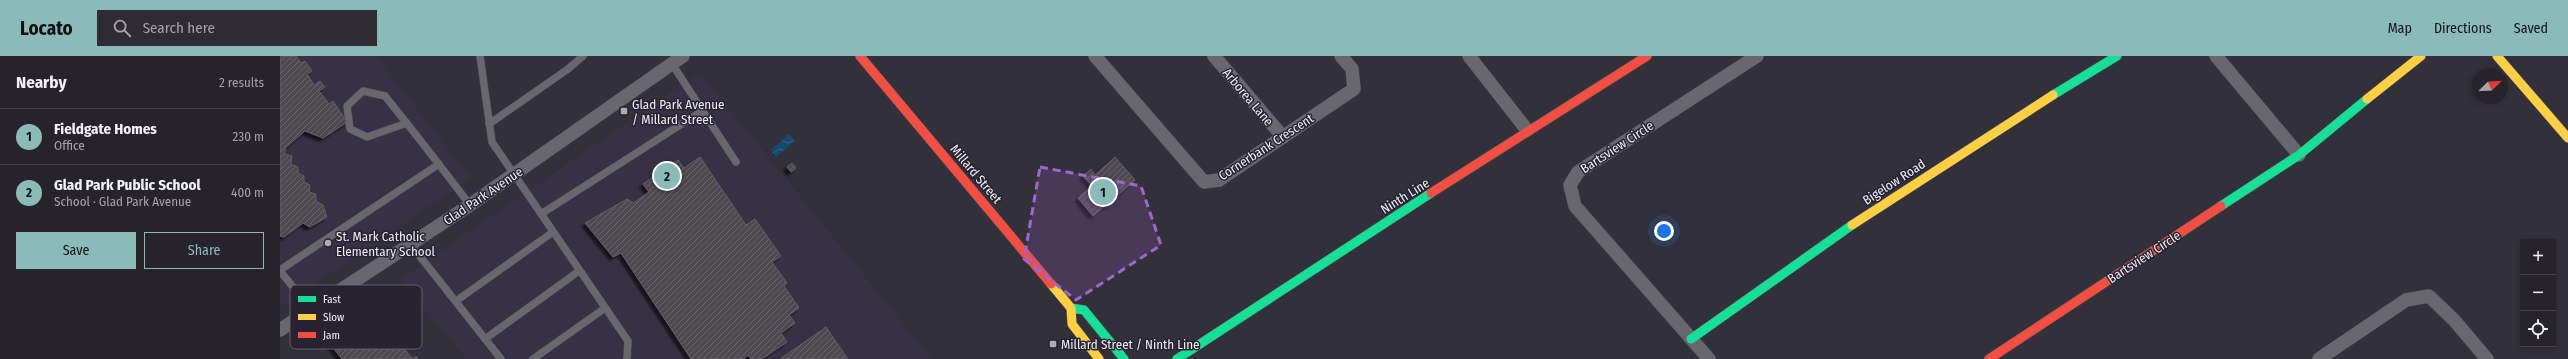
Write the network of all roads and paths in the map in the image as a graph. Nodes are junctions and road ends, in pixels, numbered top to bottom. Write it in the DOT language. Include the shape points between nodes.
graph roads {
  1 [pos="480,56"];
  2 [pos="583,56"];
  3 [pos="683,56"];
  4 [pos="860,56"];
  5 [pos="1095,56"];
  6 [pos="1214,56"];
  7 [pos="1341,56"];
  8 [pos="1469,56"];
  9 [pos="1647,56"];
  10 [pos="1757,56"];
  11 [pos="2117,56"];
  12 [pos="2216,56"];
  13 [pos="2421,56"];
  14 [pos="2497,56"];
  15 [pos="672,64"];
  16 [pos="702,111"];
  17 [pos="407,123"];
  18 [pos="489,124"];
  19 [pos="1527,130"];
  20 [pos="1283,137"];
  21 [pos="2568,138"];
  22 [pos="2299,155"];
  23 [pos="736,162"];
  24 [pos="439,164"];
  25 [pos="513,176"];
  26 [pos="470,205"];
  27 [pos="541,214"];
  28 [pos="553,232"];
  29 [pos="411,245"];
  30 [pos="280,270"];
  31 [pos="580,271"];
  32 [pos="292,285"];
  33 [pos="349,285"];
  34 [pos="456,301"];
  35 [pos="605,308"];
  36 [pos="1071,308"];
  37 [pos="290,324"];
  38 [pos="280,330"];
  39 [pos="485,339"];
  40 [pos="1691,339"];
  41 [pos="501,359"];
  42 [pos="533,359"];
  43 [pos="627,359"];
  44 [pos="1099,359"];
  45 [pos="1124,359"];
  46 [pos="1177,359"];
  47 [pos="1709,359"];
  48 [pos="1989,359"];
  49 [pos="2319,359"];
  50 [pos="2488,359"];
  1 -- 18 [label="lane"];
  2 -- 18 [label="lane"];
  3 -- 15 [label="street, Glad Park Avenue"];
  4 -- 36 [label="street, Millard Street"];
  5 -- 20 [label="street, Cornerbank Crescent" via="1204,182 1219,180"];
  6 -- 20 [label="street, Arborea Lane"];
  7 -- 20 [label="street, Cornerbank Crescent" via="1352,69 1354,89"];
  8 -- 19 [label="street"];
  9 -- 19 [label="street, Ninth Line"];
  10 -- 40 [label="street, Bartsview Circle" via="1578,172 1570,185 1575,206"];
  11 -- 40 [label="street, Bigelow Road" via="2049,96 1845,229 1736,303"];
  12 -- 22 [label="street"];
  13 -- 22 [label="street, Bartsview Circle"];
  14 -- 21 [label="street"];
  15 -- 16 [label="lane"];
  15 -- 25 [label="street, Glad Park Avenue"];
  16 -- 23 [label="lane"];
  16 -- 27 [label="lane"];
  17 -- 17 [label="lane" via="385,96 363,91 347,106 350,129 367,136"];
  17 -- 24 [label="lane"];
  18 -- 25 [label="lane" via="492,142"];
  19 -- 46 [label="street, Ninth Line"];
  22 -- 48 [label="street, Bartsview Circle"];
  24 -- 26 [label="lane"];
  24 -- 30 [label="lane"];
  25 -- 26 [label="street, Glad Park Avenue"];
  25 -- 27 [label="lane"];
  26 -- 29 [label="street, Glad Park Avenue"];
  27 -- 28 [label="lane"];
  28 -- 31 [label="lane"];
  28 -- 34 [label="lane"];
  29 -- 33 [label="street, Glad Park Avenue"];
  29 -- 34 [label="lane"];
  30 -- 32 [label="lane"];
  31 -- 35 [label="lane"];
  31 -- 39 [label="lane"];
  34 -- 39 [label="lane"];
  35 -- 42 [label="lane"];
  35 -- 43 [label="lane" via="628,341"];
  36 -- 44 [label="street, Millard Street" via="1072,324"];
  36 -- 45 [label="street, Millard Street" via="1084,310"];
  37 -- 38 [label="street, Glad Park Avenue"];
  39 -- 41 [label="lane"];
  40 -- 47 [label="street, Bartsview Circle"];
  49 -- 50 [label="street" via="2406,300 2428,296 2454,320"];
}
